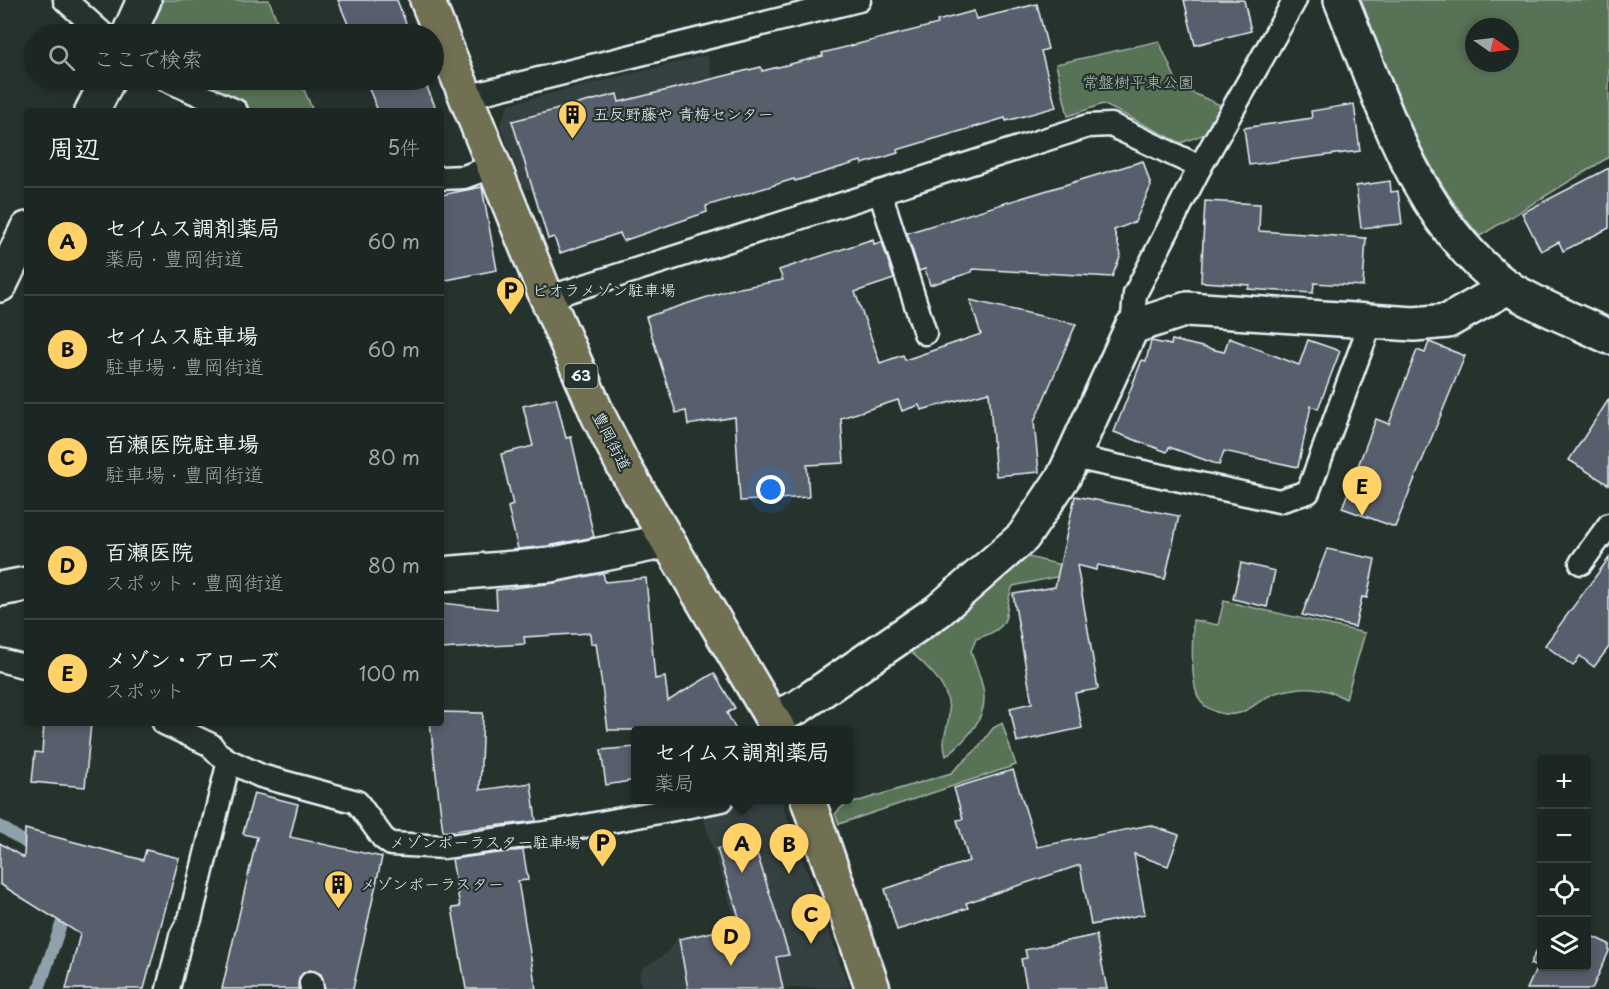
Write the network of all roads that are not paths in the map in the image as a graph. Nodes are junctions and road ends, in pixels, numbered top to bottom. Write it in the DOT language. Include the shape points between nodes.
graph roads {
  1 [pos="65,0"];
  2 [pos="144,0"];
  3 [pos="428,0"];
  4 [pos="859,0"];
  5 [pos="1295,0"];
  6 [pos="1341,0"];
  7 [pos="92,24"];
  8 [pos="133,24"];
  9 [pos="437,24"];
  10 [pos="444,41"];
  11 [pos="103,90"];
  12 [pos="189,90"];
  13 [pos="466,97"];
  14 [pos="94,108"];
  15 [pos="229,108"];
  16 [pos="494,166"];
  17 [pos="1200,167"];
  18 [pos="444,178"];
  19 [pos="880,192"];
  20 [pos="24,235"];
  21 [pos="0,285"];
  22 [pos="1508,287"];
  23 [pos="547,298"];
  24 [pos="1371,322"];
  25 [pos="1132,327"];
  26 [pos="925,333"];
  27 [pos="1609,337"];
  28 [pos="1073,457"];
  29 [pos="1609,525"];
  30 [pos="667,541"];
  31 [pos="1581,563"];
  32 [pos="444,574"];
  33 [pos="24,585"];
  34 [pos="0,589"];
  35 [pos="0,660"];
  36 [pos="24,666"];
  37 [pos="776,724"];
  38 [pos="170,726"];
  39 [pos="229,761"];
  40 [pos="701,804"];
  41 [pos="809,804"];
  42 [pos="168,989"];
  43 [pos="873,989"];
  1 -- 7 [label="lane"];
  2 -- 8 [label="street"];
  3 -- 9 [label="main road, 豊岡街道 / 63"];
  4 -- 13 [label="lane"];
  5 -- 17 [label="lane"];
  6 -- 22 [label="street" via="1394,129 1440,219 1478,263"];
  10 -- 13 [label="main road, 豊岡街道 / 63"];
  11 -- 14 [label="street"];
  12 -- 15 [label="lane"];
  13 -- 16 [label="main road, 豊岡街道 / 63"];
  16 -- 18 [label="lane" via="464,177"];
  16 -- 23 [label="main road, 豊岡街道 / 63"];
  17 -- 19 [label="lane" via="1110,125 1088,126"];
  17 -- 25 [label="lane" via="1135,294"];
  19 -- 23 [label="lane"];
  19 -- 26 [label="lane"];
  20 -- 21 [label="street"];
  22 -- 24 [label="street" via="1448,321"];
  22 -- 27 [label="street"];
  23 -- 30 [label="main road, 豊岡街道 / 63" via="623,465"];
  24 -- 25 [label="street" via="1186,309"];
  24 -- 28 [label="lane" via="1308,492 1279,501"];
  25 -- 28 [label="street"];
  28 -- 37 [label="street" via="1023,537 938,611"];
  29 -- 31 [label="lane"];
  30 -- 32 [label="street" via="550,565"];
  30 -- 37 [label="main road, 豊岡街道 / 63"];
  33 -- 34 [label="street"];
  35 -- 36 [label="lane"];
  38 -- 39 [label="lane" via="211,745"];
  39 -- 40 [label="lane" via="261,776 357,802 383,838 392,844 444,847 553,832"];
  39 -- 42 [label="lane" via="190,919 181,936"];
  41 -- 43 [label="main road"];
}
